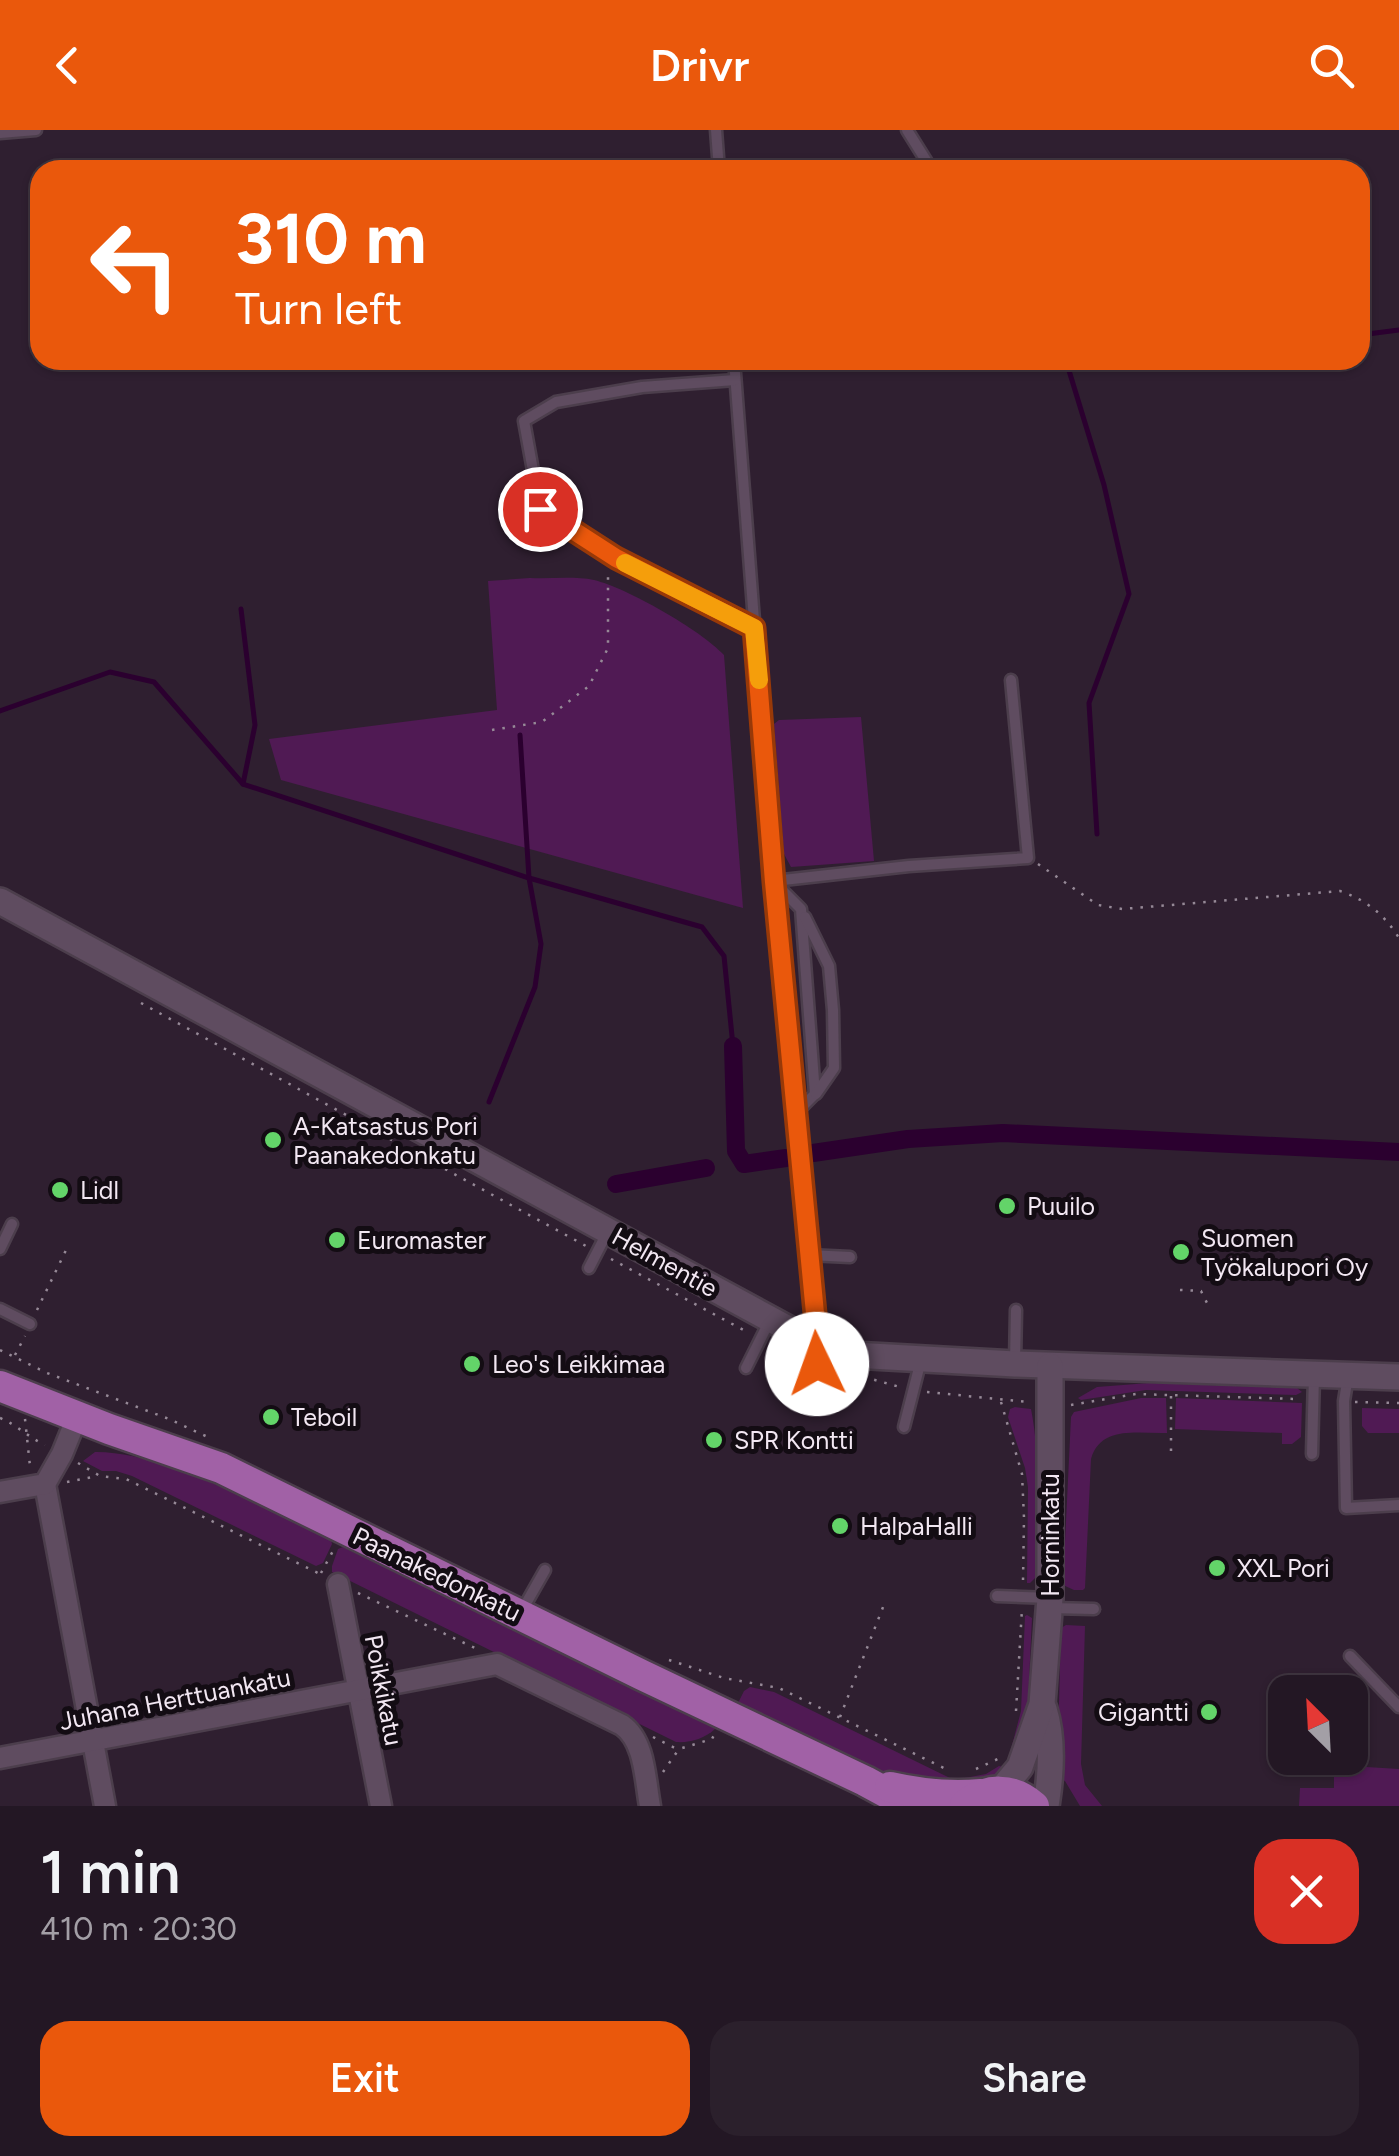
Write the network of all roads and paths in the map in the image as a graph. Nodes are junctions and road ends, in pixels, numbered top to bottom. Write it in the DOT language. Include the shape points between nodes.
graph roads {
  1 [pos="36,130"];
  2 [pos="716,130"];
  3 [pos="908,130"];
  4 [pos="0,133"];
  5 [pos="718,160"];
  6 [pos="926,160"];
  7 [pos="734,370"];
  8 [pos="735,380"];
  9 [pos="616,558"];
  10 [pos="754,628"];
  11 [pos="1011,680"];
  12 [pos="492,730"];
  13 [pos="1028,858"];
  14 [pos="774,882"];
  15 [pos="0,901"];
  16 [pos="800,910"];
  17 [pos="1399,938"];
  18 [pos="132,998"];
  19 [pos="815,1094"];
  20 [pos="796,1113"];
  21 [pos="12,1224"];
  22 [pos="603,1241"];
  23 [pos="69,1244"];
  24 [pos="0,1249"];
  25 [pos="808,1255"];
  26 [pos="850,1257"];
  27 [pos="589,1268"];
  28 [pos="1180,1290"];
  29 [pos="0,1309"];
  30 [pos="1210,1309"];
  31 [pos="1016,1310"];
  32 [pos="30,1324"];
  33 [pos="765,1329"];
  34 [pos="818,1345"];
  35 [pos="14,1357"];
  36 [pos="922,1359"];
  37 [pos="1015,1364"];
  38 [pos="1050,1366"];
  39 [pos="746,1368"];
  40 [pos="1348,1375"];
  41 [pos="860,1376"];
  42 [pos="1399,1376"];
  43 [pos="0,1386"];
  44 [pos="1314,1387"];
  45 [pos="914,1390"];
  46 [pos="1171,1394"];
  47 [pos="804,1395"];
  48 [pos="33,1400"];
  49 [pos="1000,1401"];
  50 [pos="1344,1402"];
  51 [pos="1399,1402"];
  52 [pos="1050,1404"];
  53 [pos="77,1417"];
  54 [pos="904,1427"];
  55 [pos="1170,1450"];
  56 [pos="1312,1454"];
  57 [pos="38,1485"];
  58 [pos="0,1492"];
  59 [pos="1399,1504"];
  60 [pos="544,1570"];
  61 [pos="338,1584"];
  62 [pos="997,1596"];
  63 [pos="1023,1597"];
  64 [pos="885,1602"];
  65 [pos="1049,1603"];
  66 [pos="1094,1609"];
  67 [pos="520,1615"];
  68 [pos="1350,1656"];
  69 [pos="665,1659"];
  70 [pos="359,1689"];
  71 [pos="1042,1704"];
  72 [pos="1399,1707"];
  73 [pos="726,1715"];
  74 [pos="840,1718"];
  75 [pos="1015,1720"];
  76 [pos="640,1733"];
  77 [pos="93,1740"];
  78 [pos="679,1749"];
  79 [pos="0,1758"];
  80 [pos="1020,1767"];
  81 [pos="949,1770"];
  82 [pos="657,1780"];
  83 [pos="865,1782"];
  84 [pos="977,1791"];
  85 [pos="105,1806"];
  86 [pos="381,1806"];
  87 [pos="650,1806"];
  88 [pos="911,1806"];
  89 [pos="1034,1806"];
  90 [pos="1046,1806"];
  1 -- 4 [label="lane"];
  2 -- 5 [label="lane"];
  3 -- 6 [label="lane"];
  7 -- 8 [label="lane"];
  8 -- 9 [label="lane" via="556,402 524,421 540,509"];
  8 -- 10 [label="lane"];
  9 -- 10 [label="lane"];
  9 -- 12 [label="path" via="608,570 608,648 589,686 542,722"];
  10 -- 14 [label="lane"];
  11 -- 13 [label="lane"];
  13 -- 14 [label="lane"];
  13 -- 17 [label="path" via="1098,904 1122,909 1340,891 1387,918"];
  14 -- 16 [label="lane"];
  14 -- 20 [label="lane"];
  15 -- 22 [label="street, Helmentie"];
  16 -- 19 [label="lane"];
  16 -- 19 [label="lane" via="829,966 833,1010 834,1068"];
  18 -- 22 [label="path" via="441,1168"];
  19 -- 20 [label="lane"];
  20 -- 25 [label="lane"];
  21 -- 24 [label="lane"];
  22 -- 27 [label="lane"];
  22 -- 33 [label="street, Helmentie"];
  22 -- 33 [label="path"];
  23 -- 32 [label="path"];
  25 -- 26 [label="lane"];
  25 -- 34 [label="lane"];
  28 -- 30 [label="path" via="1201,1291"];
  29 -- 32 [label="lane"];
  31 -- 37 [label="lane"];
  32 -- 35 [label="path"];
  33 -- 34 [label="street, Helmentie"];
  33 -- 39 [label="lane"];
  34 -- 36 [label="street, Helmentie" via="852,1355"];
  34 -- 47 [label="lane"];
  36 -- 37 [label="street, Helmentie"];
  36 -- 45 [label="lane"];
  37 -- 38 [label="street, Helmentie"];
  38 -- 44 [label="street, Helmentie"];
  38 -- 52 [label="street, Horninkatu"];
  40 -- 42 [label="street, Helmentie"];
  40 -- 44 [label="street, Helmentie"];
  40 -- 50 [label="lane"];
  41 -- 45 [label="path"];
  43 -- 48 [label="main road, Paanakedonkatu"];
  44 -- 46 [label="path"];
  44 -- 56 [label="lane"];
  45 -- 49 [label="path"];
  45 -- 54 [label="lane"];
  46 -- 52 [label="path"];
  46 -- 55 [label="path"];
  48 -- 53 [label="main road, Paanakedonkatu"];
  48 -- 57 [label="path" via="25,1419"];
  49 -- 52 [label="path"];
  49 -- 63 [label="path" via="1022,1474"];
  50 -- 51 [label="path"];
  50 -- 59 [label="lane" via="1346,1508"];
  52 -- 65 [label="street, Horninkatu"];
  53 -- 57 [label="street" via="62,1454"];
  53 -- 67 [label="main road, Paanakedonkatu" via="221,1468"];
  57 -- 58 [label="street"];
  57 -- 77 [label="street"];
  60 -- 67 [label="lane"];
  61 -- 70 [label="street, Poikkikatu"];
  62 -- 63 [label="lane"];
  63 -- 65 [label="lane"];
  63 -- 75 [label="path"];
  64 -- 74 [label="path"];
  65 -- 66 [label="lane"];
  65 -- 71 [label="street, Horninkatu"];
  67 -- 73 [label="main road, Paanakedonkatu"];
  68 -- 72 [label="lane"];
  69 -- 74 [label="path" via="778,1688"];
  70 -- 76 [label="street" via="497,1664"];
  70 -- 77 [label="street, Juhana Herttuankatu"];
  70 -- 86 [label="street, Poikkikatu"];
  71 -- 80 [label="street, Horninkatu"];
  71 -- 90 [label="street, Horninkatu"];
  73 -- 78 [label="path" via="712,1739"];
  73 -- 83 [label="main road, Paanakedonkatu"];
  74 -- 81 [label="path"];
  76 -- 78 [label="path"];
  76 -- 87 [label="street"];
  77 -- 79 [label="street, Juhana Herttuankatu"];
  77 -- 85 [label="street"];
  78 -- 82 [label="path"];
  80 -- 84 [label="street, Horninkatu"];
  80 -- 84 [label="path" via="1002,1757 982,1768"];
  83 -- 84 [label="main road, Paanakedonkatu" via="920,1794"];
  83 -- 88 [label="main road, Paanakedonkatu"];
  84 -- 89 [label="main road" via="1018,1795"];
}
